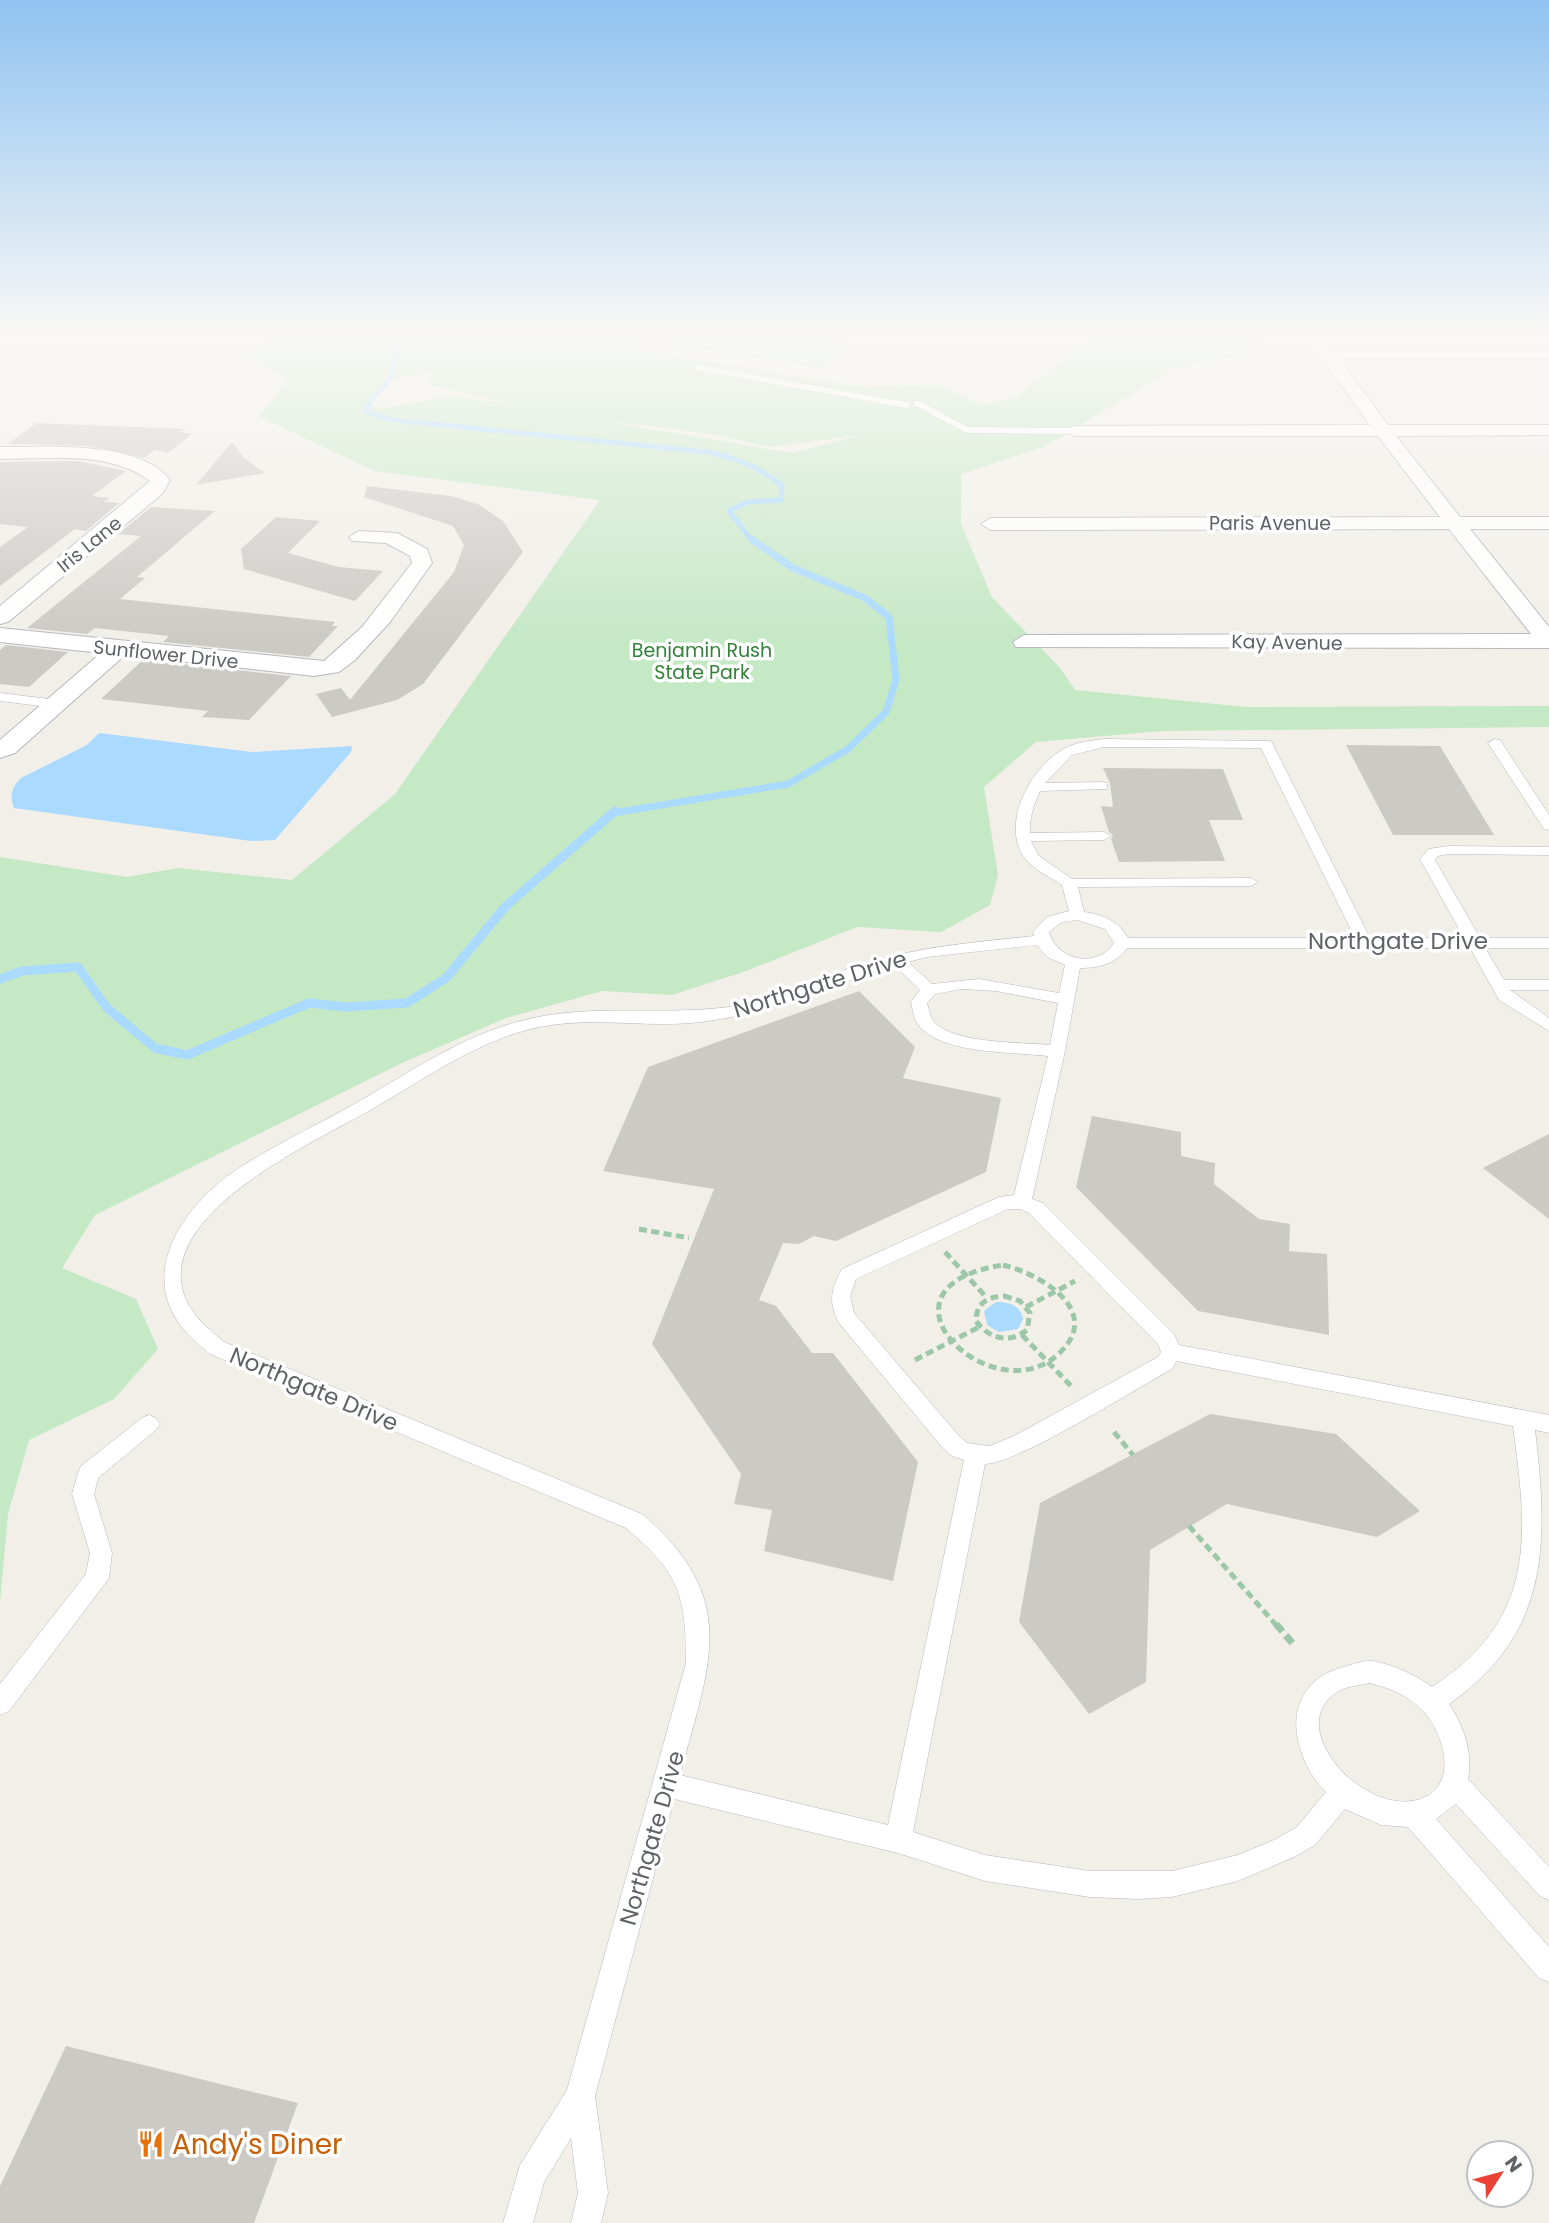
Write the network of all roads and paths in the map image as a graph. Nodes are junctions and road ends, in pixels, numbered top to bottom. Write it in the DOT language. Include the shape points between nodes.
graph roads {
  1 [pos="1388,435"];
  2 [pos="0,453"];
  3 [pos="1457,523"];
  4 [pos="1549,523"];
  5 [pos="991,524"];
  6 [pos="359,537"];
  7 [pos="0,618"];
  8 [pos="0,635"];
  9 [pos="1548,641"];
  10 [pos="1024,642"];
  11 [pos="119,649"];
  12 [pos="0,697"];
  13 [pos="57,704"];
  14 [pos="1495,743"];
  15 [pos="0,750"];
  16 [pos="1102,786"];
  17 [pos="1038,787"];
  18 [pos="1549,826"];
  19 [pos="1104,836"];
  20 [pos="1022,837"];
  21 [pos="1549,851"];
  22 [pos="1251,882"];
  23 [pos="1069,883"];
  24 [pos="1077,915"];
  25 [pos="1041,940"];
  26 [pos="1364,941"];
  27 [pos="1474,942"];
  28 [pos="1122,943"];
  29 [pos="1549,943"];
  30 [pos="897,960"];
  31 [pos="1073,962"];
  32 [pos="1499,985"];
  33 [pos="1549,985"];
  34 [pos="929,990"];
  35 [pos="1064,999"];
  36 [pos="1549,1026"];
  37 [pos="1057,1051"];
  38 [pos="1022,1202"];
  39 [pos="639,1229"];
  40 [pos="931,1237"];
  41 [pos="689,1238"];
  42 [pos="1097,1270"];
  43 [pos="964,1273"];
  44 [pos="1059,1290"];
  45 [pos="987,1298"];
  46 [pos="1026,1307"];
  47 [pos="979,1327"];
  48 [pos="1022,1335"];
  49 [pos="951,1342"];
  50 [pos="1171,1352"];
  51 [pos="1047,1361"];
  52 [pos="891,1373"];
  53 [pos="1089,1405"];
  54 [pos="1522,1420"];
  55 [pos="149,1424"];
  56 [pos="1549,1424"];
  57 [pos="1114,1432"];
  58 [pos="976,1455"];
  59 [pos="1133,1455"];
  60 [pos="1189,1527"];
  61 [pos="1294,1645"];
  62 [pos="1431,1702"];
  63 [pos="0,1703"];
  64 [pos="666,1784"];
  65 [pos="1455,1784"];
  66 [pos="1342,1792"];
  67 [pos="1414,1814"];
  68 [pos="898,1840"];
  69 [pos="1549,1887"];
  70 [pos="1549,1968"];
  71 [pos="580,2096"];
  72 [pos="518,2223"];
  73 [pos="586,2223"];
  1 -- 3 [label="street"];
  2 -- 7 [label="street, Iris Lane" via="111,458 145,467 160,481 155,490"];
  3 -- 4 [label="street, Paris Avenue"];
  3 -- 5 [label="street, Paris Avenue"];
  3 -- 9 [label="street"];
  6 -- 11 [label="street, Sunflower Drive" via="390,537 420,553 422,563 333,667 314,670"];
  8 -- 11 [label="street, Sunflower Drive"];
  9 -- 10 [label="street, Kay Avenue"];
  11 -- 13 [label="street"];
  12 -- 13 [label="lane"];
  13 -- 15 [label="street"];
  14 -- 18 [label="lane"];
  16 -- 17 [label="lane"];
  17 -- 20 [label="lane" via="1023,815"];
  17 -- 26 [label="lane" via="1064,754 1082,746 1266,744"];
  19 -- 20 [label="lane"];
  20 -- 23 [label="lane" via="1030,856"];
  21 -- 27 [label="lane" via="1448,850 1434,852 1427,859"];
  22 -- 23 [label="lane"];
  23 -- 24 [label="lane"];
  24 -- 25 [label="lane" via="1053,919 1041,932"];
  24 -- 28 [label="lane" via="1113,927"];
  25 -- 30 [label="lane, Northgate Drive" via="960,947"];
  25 -- 31 [label="lane" via="1052,953"];
  26 -- 27 [label="lane, Northgate Drive"];
  26 -- 28 [label="lane, Northgate Drive"];
  27 -- 29 [label="lane, Northgate Drive"];
  27 -- 32 [label="lane"];
  28 -- 31 [label="lane" via="1119,951 1100,962"];
  30 -- 34 [label="lane"];
  30 -- 64 [label="lane, Northgate Drive" via="746,1010 696,1017 562,1016 494,1034 242,1175 194,1218 172,1262 171,1275 184,1318 217,1348 601,1505 634,1521 665,1546 684,1572 700,1631 698,1664"];
  31 -- 35 [label="lane"];
  32 -- 33 [label="lane"];
  32 -- 36 [label="lane" via="1505,996"];
  34 -- 35 [label="lane" via="949,982 972,983"];
  34 -- 37 [label="lane" via="919,1002 921,1015 929,1027 949,1038"];
  35 -- 37 [label="lane"];
  37 -- 38 [label="lane"];
  38 -- 40 [label="lane" via="1006,1202"];
  38 -- 42 [label="lane" via="1036,1208"];
  39 -- 41 [label="path"];
  40 -- 43 [label="path"];
  40 -- 52 [label="lane" via="849,1274 840,1288 839,1305 846,1318"];
  42 -- 44 [label="path"];
  42 -- 50 [label="lane" via="1167,1340"];
  43 -- 44 [label="path" via="982,1266 1024,1269"];
  43 -- 45 [label="path"];
  43 -- 49 [label="path" via="950,1283 939,1311"];
  44 -- 46 [label="path"];
  44 -- 51 [label="path" via="1073,1321 1062,1351"];
  45 -- 46 [label="path" via="1004,1296"];
  45 -- 47 [label="path" via="976,1308"];
  46 -- 48 [label="path" via="1030,1325"];
  47 -- 48 [label="path" via="1004,1339"];
  47 -- 49 [label="path"];
  48 -- 51 [label="path"];
  49 -- 51 [label="path" via="985,1364 1028,1367"];
  49 -- 52 [label="path"];
  50 -- 53 [label="lane" via="1165,1363"];
  50 -- 54 [label="lane"];
  51 -- 53 [label="path"];
  52 -- 58 [label="lane" via="950,1441"];
  53 -- 58 [label="lane" via="1024,1441 992,1455"];
  54 -- 56 [label="lane"];
  54 -- 62 [label="lane" via="1536,1514 1531,1572 1518,1618 1493,1654"];
  55 -- 63 [label="lane" via="89,1473 83,1494 101,1553 97,1578"];
  57 -- 59 [label="path"];
  58 -- 68 [label="lane"];
  60 -- 61 [label="path"];
  62 -- 65 [label="lane" via="1454,1737 1460,1761"];
  62 -- 66 [label="lane" via="1396,1678 1370,1672 1345,1673 1325,1682 1311,1698 1306,1720 1309,1745 1321,1770"];
  64 -- 68 [label="lane"];
  64 -- 71 [label="lane, Northgate Drive"];
  65 -- 67 [label="lane" via="1439,1804"];
  65 -- 69 [label="lane"];
  66 -- 67 [label="lane" via="1367,1807 1390,1814"];
  66 -- 68 [label="lane" via="1306,1836 1285,1848 1238,1868 1172,1884 1090,1884 985,1868"];
  67 -- 70 [label="lane"];
  71 -- 72 [label="lane, Northgate Drive" via="531,2176"];
  71 -- 73 [label="lane, Northgate Drive" via="593,2193"];
}
